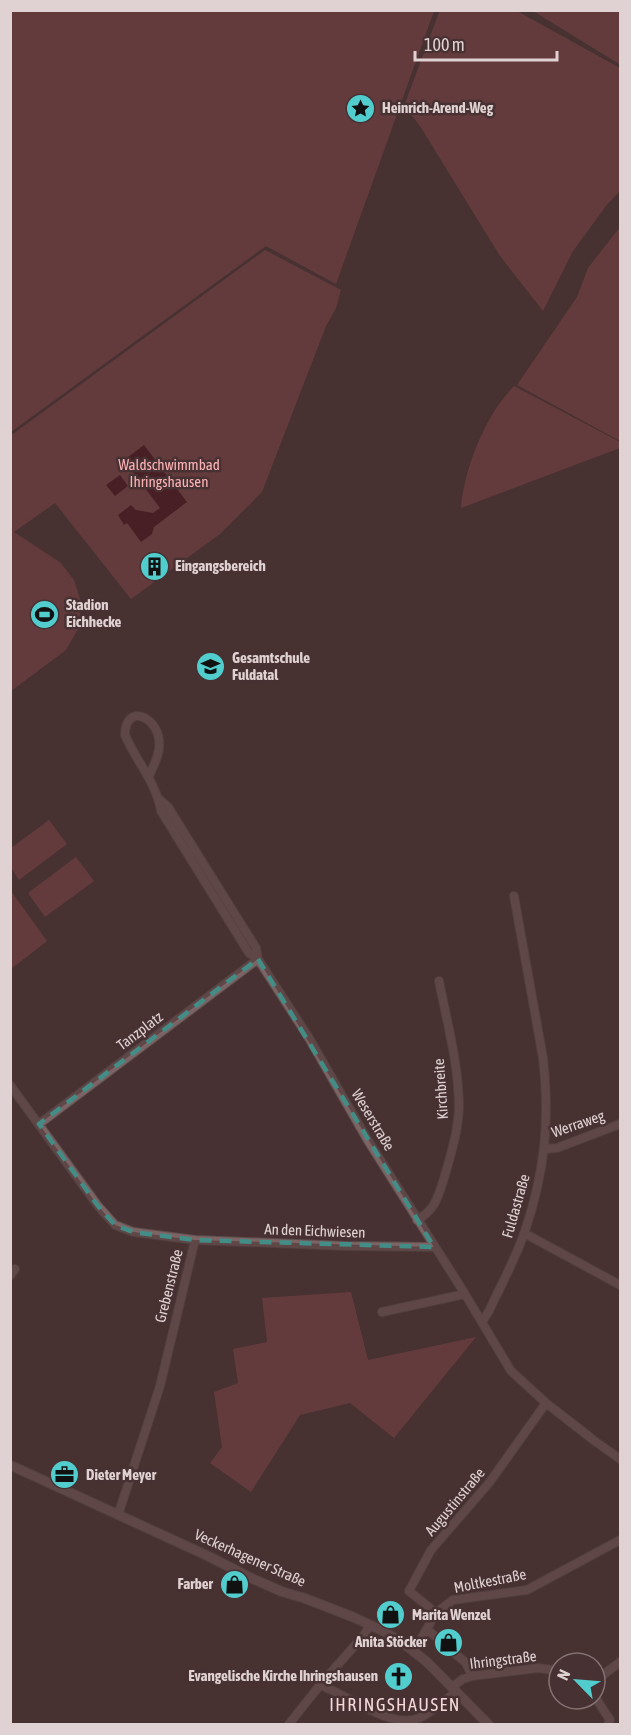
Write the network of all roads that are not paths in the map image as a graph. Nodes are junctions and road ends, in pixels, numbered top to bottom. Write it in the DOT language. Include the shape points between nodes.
graph roads {
  1 [pos="149,776"];
  2 [pos="514,896"];
  3 [pos="258,959"];
  4 [pos="439,981"];
  5 [pos="10,1085"];
  6 [pos="39,1124"];
  7 [pos="621,1124"];
  8 [pos="545,1149"];
  9 [pos="417,1220"];
  10 [pos="524,1233"];
  11 [pos="195,1240"];
  12 [pos="434,1247"];
  13 [pos="621,1285"];
  14 [pos="465,1294"];
  15 [pos="382,1312"];
  16 [pos="482,1322"];
  17 [pos="546,1403"];
  18 [pos="621,1459"];
  19 [pos="10,1465"];
  20 [pos="118,1515"];
  21 [pos="621,1540"];
  22 [pos="436,1613"];
  23 [pos="370,1625"];
  24 [pos="428,1630"];
  25 [pos="414,1651"];
  26 [pos="621,1662"];
  27 [pos="547,1669"];
  28 [pos="607,1672"];
  29 [pos="472,1676"];
  30 [pos="320,1685"];
  31 [pos="454,1689"];
  32 [pos="604,1711"];
  33 [pos="289,1725"];
  34 [pos="488,1725"];
  35 [pos="608,1725"];
  1 -- 1 [label="street, Weserstraße" via="160,742 151,721 144,716 134,717 128,722 125,735"];
  1 -- 3 [label="street, Weserstraße" via="161,811 249,953"];
  2 -- 8 [label="street, Fuldastraße" via="543,1058"];
  3 -- 6 [label="street, Tanzplatz"];
  3 -- 9 [label="street, Weserstraße"];
  4 -- 9 [label="street, Kirchbreite" via="459,1108 436,1204"];
  5 -- 6 [label="street, Grebenstraße"];
  6 -- 11 [label="street, Grebenstraße" via="115,1225 133,1232"];
  7 -- 8 [label="street, Werraweg"];
  8 -- 10 [label="street, Fuldastraße"];
  9 -- 12 [label="street, Weserstraße"];
  10 -- 13 [label="street"];
  10 -- 16 [label="street, Fuldastraße"];
  11 -- 12 [label="street, An den Eichwiesen"];
  11 -- 20 [label="street, Grebenstraße" via="160,1386"];
  12 -- 14 [label="street, Weserstraße"];
  14 -- 15 [label="street"];
  14 -- 16 [label="street, Weserstraße"];
  16 -- 17 [label="street" via="511,1371"];
  17 -- 18 [label="street"];
  17 -- 22 [label="street, Augustinstraße" via="489,1483 432,1550 409,1591"];
  19 -- 20 [label="street, Veckerhagener Straße"];
  20 -- 23 [label="street, Veckerhagener Straße" via="283,1592"];
  21 -- 22 [label="street, Moltkestraße" via="527,1590 453,1600"];
  22 -- 24 [label="street"];
  23 -- 25 [label="street, Veckerhagener Straße"];
  23 -- 30 [label="street"];
  24 -- 25 [label="street"];
  24 -- 29 [label="street" via="466,1664"];
  25 -- 31 [label="street, Veckerhagener Straße"];
  26 -- 28 [label="street"];
  27 -- 29 [label="street, Ihringstraße"];
  29 -- 31 [label="street, Ihringstraße"];
  30 -- 31 [label="street, Ihringstraße" via="399,1720 413,1720 430,1711"];
  30 -- 33 [label="street"];
  31 -- 34 [label="street, Veckerhagener Straße"];
  32 -- 35 [label="street" via="610,1720"];
}
